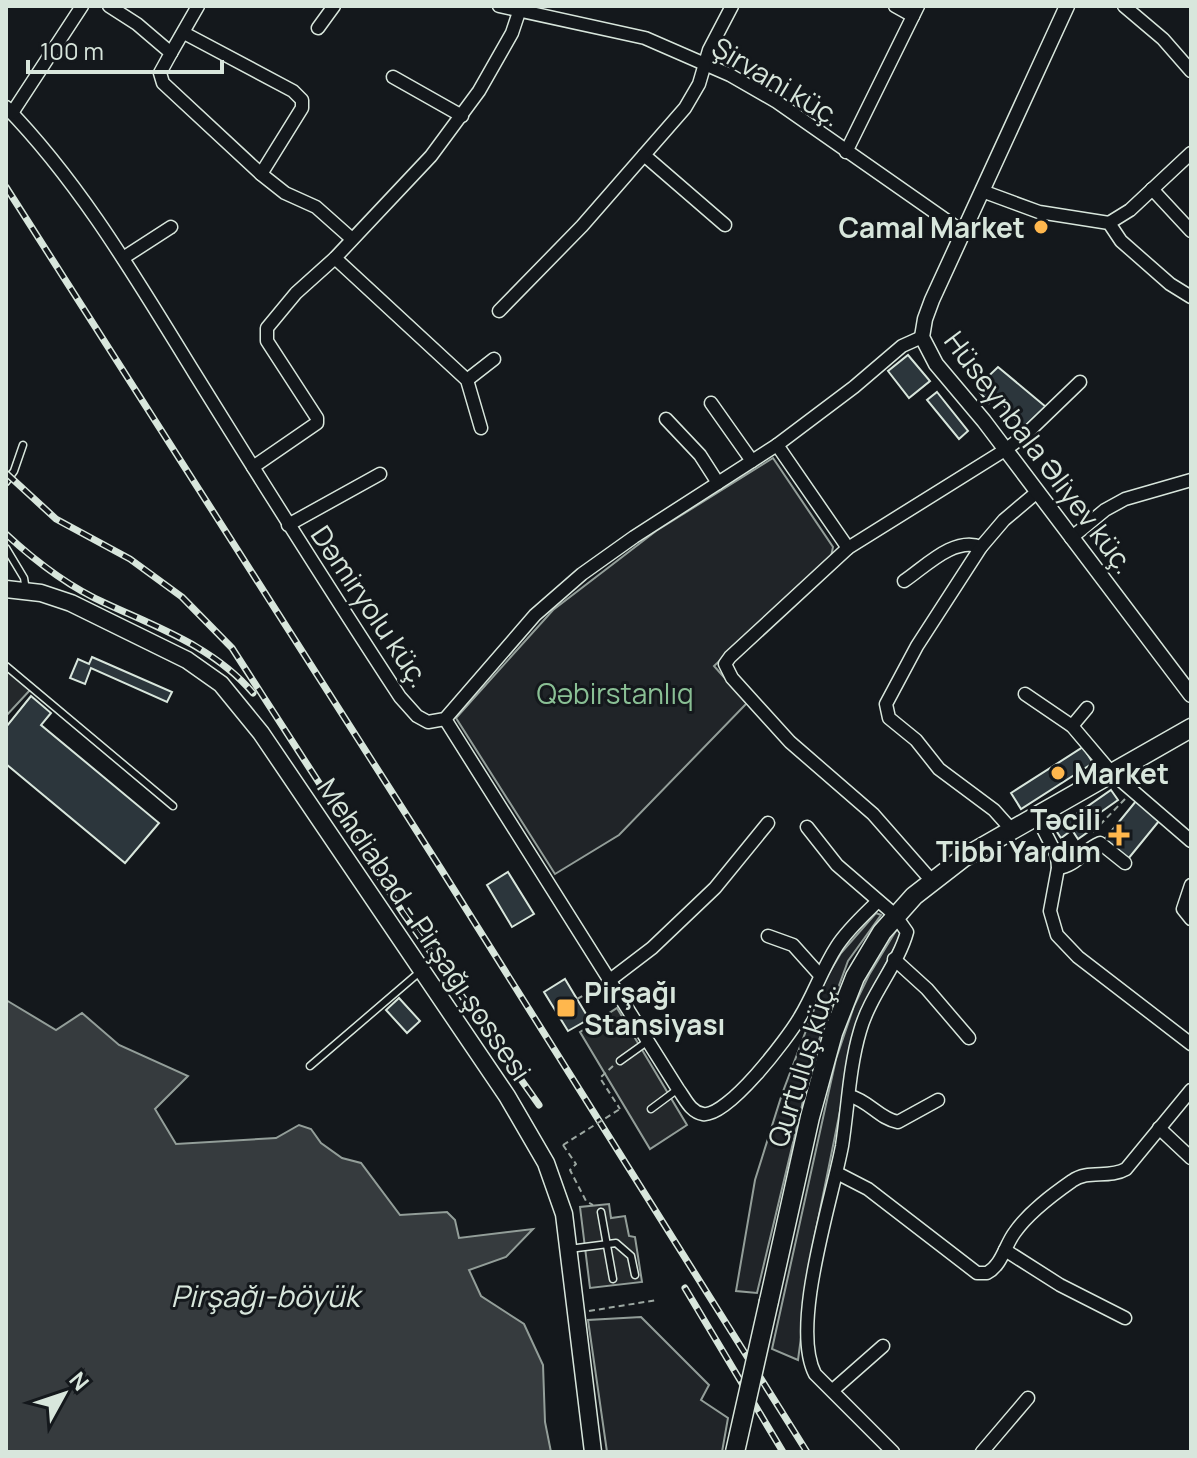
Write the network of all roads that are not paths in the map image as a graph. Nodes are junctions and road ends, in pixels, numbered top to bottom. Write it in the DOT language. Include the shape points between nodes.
graph roads {
  1 [pos="82,6"];
  2 [pos="109,6"];
  3 [pos="198,6"];
  4 [pos="334,6"];
  5 [pos="499,6"];
  6 [pos="732,6"];
  7 [pos="895,6"];
  8 [pos="1067,6"];
  9 [pos="1124,6"];
  10 [pos="916,11"];
  11 [pos="519,12"];
  12 [pos="318,28"];
  13 [pos="184,33"];
  14 [pos="171,53"];
  15 [pos="705,64"];
  16 [pos="1191,71"];
  17 [pos="393,77"];
  18 [pos="9,110"];
  19 [pos="462,116"];
  20 [pos="846,152"];
  21 [pos="1191,153"];
  22 [pos="644,155"];
  23 [pos="261,174"];
  24 [pos="1152,189"];
  25 [pos="982,191"];
  26 [pos="1109,223"];
  27 [pos="725,225"];
  28 [pos="171,227"];
  29 [pos="1191,231"];
  30 [pos="963,232"];
  31 [pos="352,239"];
  32 [pos="123,258"];
  33 [pos="335,258"];
  34 [pos="1191,297"];
  35 [pos="499,311"];
  36 [pos="922,337"];
  37 [pos="494,359"];
  38 [pos="467,380"];
  39 [pos="1080,382"];
  40 [pos="711,403"];
  41 [pos="666,419"];
  42 [pos="481,428"];
  43 [pos="23,445"];
  44 [pos="777,445"];
  45 [pos="1005,450"];
  46 [pos="752,461"];
  47 [pos="253,467"];
  48 [pos="380,474"];
  49 [pos="1191,480"];
  50 [pos="6,482"];
  51 [pos="718,483"];
  52 [pos="1036,493"];
  53 [pos="288,525"];
  54 [pos="1071,538"];
  55 [pos="981,547"];
  56 [pos="6,548"];
  57 [pos="848,548"];
  58 [pos="904,581"];
  59 [pos="6,589"];
  60 [pos="26,590"];
  61 [pos="6,666"];
  62 [pos="1025,694"];
  63 [pos="1191,695"];
  64 [pos="1087,708"];
  65 [pos="445,719"];
  66 [pos="1072,726"];
  67 [pos="1191,728"];
  68 [pos="1111,772"];
  69 [pos="173,806"];
  70 [pos="1036,815"];
  71 [pos="768,823"];
  72 [pos="807,827"];
  73 [pos="1011,829"];
  74 [pos="1191,841"];
  75 [pos="1125,863"];
  76 [pos="1058,868"];
  77 [pos="931,880"];
  78 [pos="1191,885"];
  79 [pos="878,901"];
  80 [pos="895,915"];
  81 [pos="1191,919"];
  82 [pos="768,936"];
  83 [pos="894,959"];
  84 [pos="422,970"];
  85 [pos="819,974"];
  86 [pos="610,980"];
  87 [pos="969,1038"];
  88 [pos="648,1041"];
  89 [pos="1191,1044"];
  90 [pos="620,1061"];
  91 [pos="310,1066"];
  92 [pos="678,1089"];
  93 [pos="1191,1090"];
  94 [pos="850,1096"];
  95 [pos="938,1100"];
  96 [pos="651,1109"];
  97 [pos="1159,1128"];
  98 [pos="1191,1158"];
  99 [pos="837,1173"];
  100 [pos="601,1212"];
  101 [pos="607,1243"];
  102 [pos="569,1249"];
  103 [pos="1005,1250"];
  104 [pos="635,1275"];
  105 [pos="613,1279"];
  106 [pos="1125,1318"];
  107 [pos="883,1346"];
  108 [pos="833,1390"];
  109 [pos="1028,1398"];
  110 [pos="593,1452"];
  111 [pos="735,1452"];
  112 [pos="893,1452"];
  113 [pos="982,1452"];
  1 -- 18 [label="street"];
  2 -- 14 [label="street"];
  3 -- 13 [label="street"];
  4 -- 12 [label="street"];
  5 -- 11 [label="street, Şirvani küç."];
  6 -- 15 [label="street"];
  7 -- 10 [label="street"];
  8 -- 25 [label="street, Hüseynbala Əliyev küç."];
  9 -- 16 [label="street"];
  10 -- 20 [label="street"];
  11 -- 15 [label="street, Şirvani küç." via="645,38"];
  11 -- 19 [label="street"];
  13 -- 14 [label="street"];
  13 -- 23 [label="street" via="302,100"];
  14 -- 23 [label="street" via="160,73 163,83"];
  15 -- 20 [label="street, Şirvani küç." via="777,102"];
  15 -- 22 [label="street" via="685,108"];
  17 -- 19 [label="street"];
  18 -- 32 [label="street, Dəmiryolu küç." via="85,202"];
  19 -- 31 [label="street"];
  20 -- 30 [label="street, Şirvani küç."];
  21 -- 24 [label="street"];
  22 -- 27 [label="street"];
  22 -- 35 [label="street"];
  23 -- 31 [label="street" via="316,207"];
  24 -- 26 [label="street"];
  24 -- 29 [label="street"];
  25 -- 26 [label="street" via="1039,212"];
  25 -- 30 [label="street, Hüseynbala Əliyev küç."];
  26 -- 34 [label="street" via="1121,241"];
  28 -- 32 [label="street"];
  30 -- 36 [label="street, Hüseynbala Əliyev küç." via="928,309"];
  31 -- 33 [label="street"];
  32 -- 47 [label="street, Dəmiryolu küç."];
  33 -- 38 [label="street"];
  33 -- 47 [label="street" via="296,293 265,335 317,423"];
  36 -- 44 [label="street, Dəmiryolu küç." via="902,346"];
  36 -- 45 [label="street, Hüseynbala Əliyev küç." via="936,364"];
  37 -- 38 [label="street"];
  38 -- 42 [label="street"];
  39 -- 45 [label="street"];
  40 -- 46 [label="street"];
  41 -- 51 [label="street"];
  43 -- 50 [label="lane"];
  44 -- 46 [label="street, Dəmiryolu küç."];
  44 -- 57 [label="street"];
  45 -- 52 [label="street, Hüseynbala Əliyev küç."];
  45 -- 57 [label="street"];
  46 -- 51 [label="street, Dəmiryolu küç."];
  47 -- 53 [label="street, Dəmiryolu küç."];
  48 -- 53 [label="street"];
  49 -- 54 [label="street" via="1125,499"];
  51 -- 65 [label="street, Dəmiryolu küç." via="554,596"];
  52 -- 54 [label="street, Hüseynbala Əliyev küç."];
  52 -- 55 [label="street"];
  53 -- 65 [label="street, Dəmiryolu küç." via="400,697 428,722"];
  54 -- 63 [label="street, Hüseynbala Əliyev küç."];
  55 -- 58 [label="street" via="959,545"];
  55 -- 73 [label="street" via="917,646 886,712 939,769"];
  56 -- 60 [label="lane"];
  57 -- 77 [label="street" via="725,664 790,742 873,814"];
  59 -- 60 [label="main road, Mehdiabad - Pirşağı şossesi"];
  60 -- 84 [label="main road, Mehdiabad - Pirşağı şossesi" via="99,616 187,660 221,684 261,733"];
  61 -- 69 [label="lane"];
  62 -- 66 [label="street"];
  64 -- 66 [label="street"];
  65 -- 86 [label="street"];
  66 -- 68 [label="street"];
  67 -- 68 [label="main road, Qurtuluş küç."];
  68 -- 70 [label="main road, Qurtuluş küç."];
  68 -- 74 [label="street"];
  70 -- 73 [label="main road, Qurtuluş küç."];
  70 -- 76 [label="street"];
  71 -- 86 [label="street" via="715,888"];
  72 -- 79 [label="street" via="837,865"];
  73 -- 77 [label="main road, Qurtuluş küç."];
  75 -- 76 [label="street" via="1100,843"];
  76 -- 89 [label="street" via="1050,911 1057,935"];
  77 -- 80 [label="main road, Qurtuluş küç."];
  78 -- 81 [label="street" via="1183,909"];
  79 -- 80 [label="street"];
  79 -- 85 [label="street"];
  80 -- 83 [label="street" via="907,932"];
  80 -- 111 [label="main road, Qurtuluş küç., bridge" via="863,961 833,1033"];
  82 -- 85 [label="street" via="793,945"];
  83 -- 87 [label="street"];
  83 -- 94 [label="street" via="860,1032"];
  84 -- 91 [label="lane"];
  84 -- 102 [label="main road, Mehdiabad - Pirşağı şossesi" via="546,1163"];
  85 -- 92 [label="street" via="794,1026 734,1098 700,1114"];
  86 -- 88 [label="street"];
  88 -- 90 [label="lane"];
  88 -- 92 [label="street"];
  92 -- 96 [label="lane"];
  93 -- 97 [label="street"];
  94 -- 95 [label="street" via="898,1122"];
  94 -- 99 [label="street"];
  97 -- 98 [label="street"];
  97 -- 103 [label="street" via="1118,1174 1071,1181 1023,1222"];
  99 -- 103 [label="street" via="868,1189 977,1273 993,1270"];
  99 -- 108 [label="street" via="822,1226 806,1335 808,1360"];
  100 -- 101 [label="lane"];
  101 -- 102 [label="lane"];
  101 -- 104 [label="lane" via="628,1252"];
  101 -- 105 [label="lane"];
  102 -- 110 [label="main road, Mehdiabad - Pirşağı şossesi"];
  103 -- 106 [label="street"];
  107 -- 108 [label="street"];
  108 -- 112 [label="street"];
  109 -- 113 [label="street"];
}
